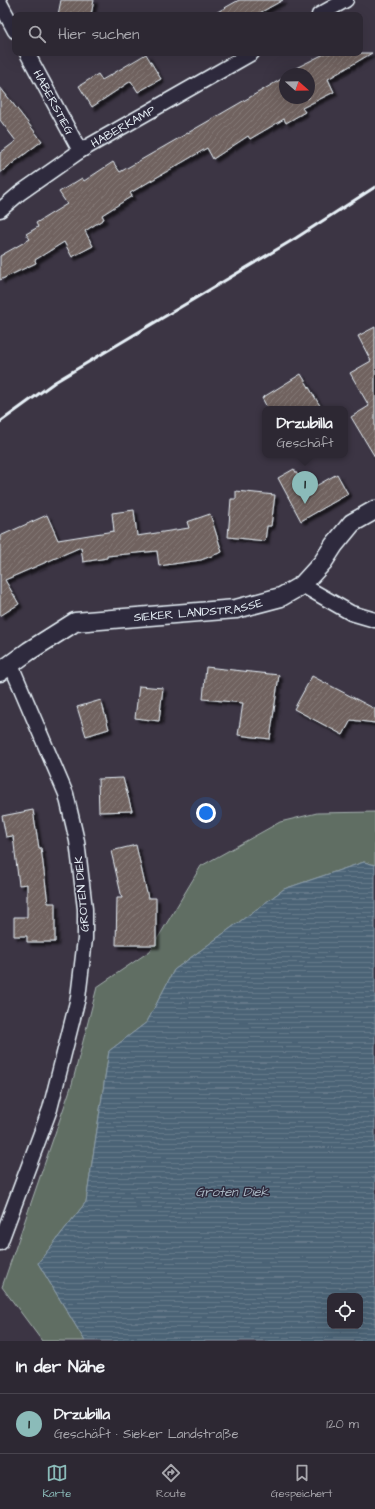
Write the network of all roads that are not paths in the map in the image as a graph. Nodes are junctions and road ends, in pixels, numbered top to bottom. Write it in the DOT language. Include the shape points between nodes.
graph roads {
  1 [pos="346,0"];
  2 [pos="0,4"];
  3 [pos="325,12"];
  4 [pos="12,26"];
  5 [pos="29,56"];
  6 [pos="247,56"];
  7 [pos="80,150"];
  8 [pos="0,210"];
  9 [pos="375,510"];
  10 [pos="302,585"];
  11 [pos="375,620"];
  12 [pos="5,669"];
  13 [pos="0,1243"];
  1 -- 3 [label="street"];
  2 -- 4 [label="street"];
  5 -- 7 [label="street, HABERSTIEG"];
  6 -- 7 [label="street, HABERKAMP"];
  7 -- 8 [label="street, HABERKAMP"];
  9 -- 10 [label="street, SIEKER LANDSTRASSE" via="352,523"];
  10 -- 11 [label="street" via="351,613"];
  10 -- 12 [label="street, SIEKER LANDSTRASSE" via="281,597 236,609 75,622"];
  12 -- 13 [label="street, GROTEN DIEK" via="66,794 77,841 85,909 85,939 78,998 50,1109"];
}
